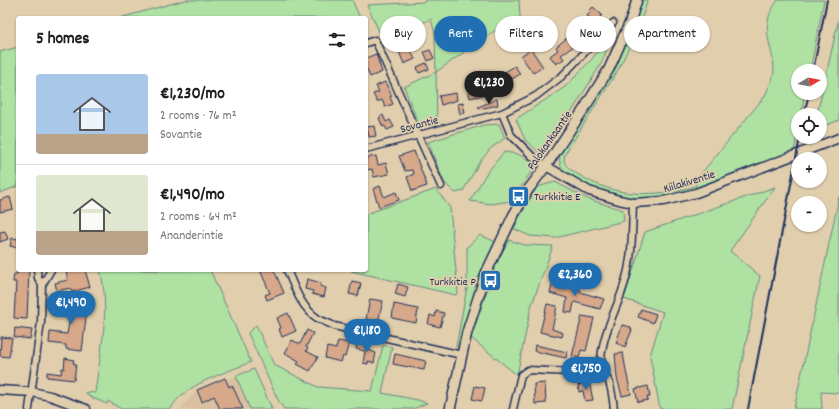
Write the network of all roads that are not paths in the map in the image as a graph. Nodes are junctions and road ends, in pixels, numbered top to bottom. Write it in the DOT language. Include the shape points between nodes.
graph roads {
  1 [pos="637,0"];
  2 [pos="368,42"];
  3 [pos="586,52"];
  4 [pos="502,113"];
  5 [pos="419,136"];
  6 [pos="839,138"];
  7 [pos="368,149"];
  8 [pos="546,166"];
  9 [pos="441,186"];
  10 [pos="633,202"];
  11 [pos="37,272"];
  12 [pos="50,272"];
  13 [pos="288,272"];
  14 [pos="42,285"];
  15 [pos="462,355"];
  16 [pos="601,368"];
  17 [pos="0,390"];
  18 [pos="32,392"];
  19 [pos="29,409"];
  20 [pos="86,409"];
  21 [pos="450,409"];
  22 [pos="513,409"];
  23 [pos="614,409"];
  1 -- 8 [label="main road, Palokankaantie" via="609,69"];
  2 -- 5 [label="street" via="375,40"];
  3 -- 4 [label="street" via="562,76 536,96"];
  4 -- 5 [label="street, Sovantie"];
  4 -- 8 [label="street" via="511,135"];
  5 -- 7 [label="street, Sovantie"];
  5 -- 9 [label="street"];
  6 -- 10 [label="street, Kiilakiventie" via="696,193 664,201"];
  8 -- 10 [label="street, Kiilakiventie" via="589,191"];
  8 -- 15 [label="main road, Palokankaantie" via="513,216 486,273"];
  10 -- 16 [label="street" via="627,276 604,339"];
  11 -- 14 [label="street"];
  12 -- 14 [label="street"];
  13 -- 15 [label="street" via="300,300 307,309 334,326"];
  14 -- 18 [label="street" via="41,322"];
  15 -- 21 [label="main road, Palokankaantie"];
  16 -- 22 [label="street" via="571,372 528,370 521,375"];
  16 -- 23 [label="street" via="609,382"];
  17 -- 18 [label="street"];
  18 -- 19 [label="street"];
  18 -- 20 [label="street"];
}
